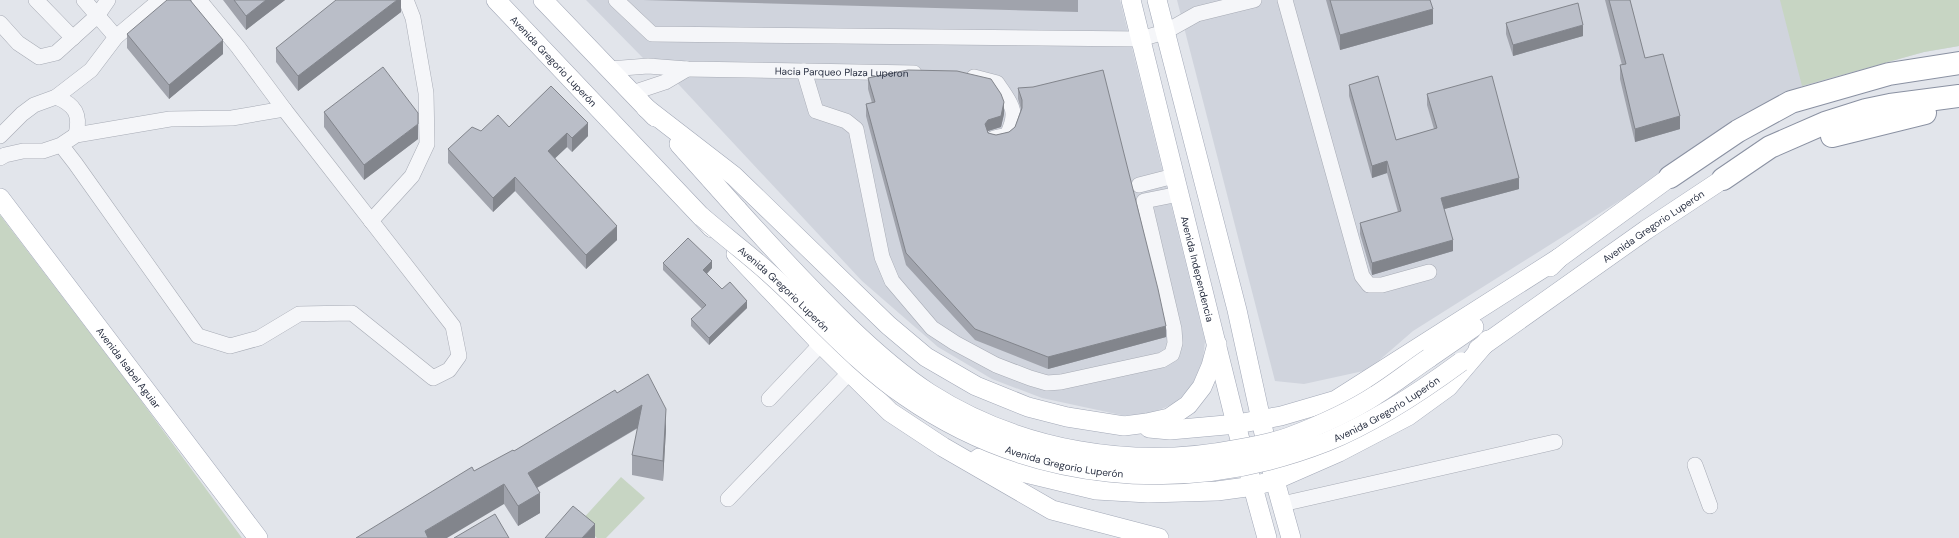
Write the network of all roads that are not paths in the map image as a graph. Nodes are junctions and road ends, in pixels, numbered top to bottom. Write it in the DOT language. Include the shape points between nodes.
graph roads {
  1 [pos="36,0"];
  2 [pos="84,0"];
  3 [pos="108,0"];
  4 [pos="160,0"];
  5 [pos="200,0"];
  6 [pos="406,0"];
  7 [pos="496,0"];
  8 [pos="543,0"];
  9 [pos="616,0"];
  10 [pos="1130,0"];
  11 [pos="1157,0"];
  12 [pos="1254,0"];
  13 [pos="1285,0"];
  14 [pos="98,16"];
  15 [pos="0,23"];
  16 [pos="1165,32"];
  17 [pos="116,37"];
  18 [pos="73,38"];
  19 [pos="1140,39"];
  20 [pos="1959,62"];
  21 [pos="610,69"];
  22 [pos="687,69"];
  23 [pos="804,71"];
  24 [pos="927,73"];
  25 [pos="958,73"];
  26 [pos="1959,74"];
  27 [pos="632,93"];
  28 [pos="1891,96"];
  29 [pos="1959,96"];
  30 [pos="56,97"];
  31 [pos="646,108"];
  32 [pos="1959,108"];
  33 [pos="284,109"];
  34 [pos="76,135"];
  35 [pos="0,136"];
  36 [pos="994,138"];
  37 [pos="60,145"];
  38 [pos="0,158"];
  39 [pos="1174,176"];
  40 [pos="1670,177"];
  41 [pos="1723,179"];
  42 [pos="1139,185"];
  43 [pos="1179,194"];
  44 [pos="0,198"];
  45 [pos="702,217"];
  46 [pos="371,221"];
  47 [pos="1559,258"];
  48 [pos="1429,272"];
  49 [pos="1488,340"];
  50 [pos="821,344"];
  51 [pos="1217,344"];
  52 [pos="850,372"];
  53 [pos="769,399"];
  54 [pos="1261,420"];
  55 [pos="1236,424"];
  56 [pos="1124,426"];
  57 [pos="1555,442"];
  58 [pos="943,447"];
  59 [pos="1695,465"];
  60 [pos="1275,480"];
  61 [pos="1254,486"];
  62 [pos="728,499"];
  63 [pos="1282,504"];
  64 [pos="1710,506"];
  65 [pos="258,538"];
  66 [pos="1159,538"];
  67 [pos="1267,538"];
  68 [pos="1291,538"];
  1 -- 18 [label="lane"];
  2 -- 14 [label="lane"];
  3 -- 14 [label="lane"];
  4 -- 17 [label="lane"];
  5 -- 33 [label="lane"];
  6 -- 46 [label="lane" via="413,18 426,93 427,144 412,176"];
  7 -- 45 [label="main road, Avenida Gregorio Luperón"];
  8 -- 21 [label="main road, Avenida Gregorio Luperón"];
  9 -- 19 [label="lane" via="652,34"];
  10 -- 19 [label="main road, Avenida Independencia"];
  11 -- 16 [label="main road"];
  12 -- 16 [label="lane" via="1197,14"];
  13 -- 48 [label="lane" via="1362,276 1369,285 1382,285"];
  14 -- 17 [label="lane"];
  14 -- 18 [label="lane"];
  15 -- 18 [label="lane" via="18,43 39,57 56,53"];
  16 -- 19 [label="lane"];
  16 -- 54 [label="main road" via="1239,317"];
  17 -- 30 [label="lane" via="91,70"];
  19 -- 39 [label="main road, Avenida Independencia"];
  20 -- 40 [label="highway" via="1889,74 1791,102 1738,131"];
  21 -- 22 [label="lane, Hacia Parqueo Plaza Luperon" via="648,66"];
  21 -- 27 [label="main road, Avenida Gregorio Luperón"];
  22 -- 23 [label="lane, Hacia Parqueo Plaza Luperon"];
  22 -- 27 [label="lane" via="665,82"];
  23 -- 24 [label="lane, Hacia Parqueo Plaza Luperon"];
  23 -- 43 [label="lane" via="816,111 846,121 856,129 882,257 892,281 932,328 996,365 1030,378 1047,383 1060,382 1162,360 1172,354 1175,343 1174,329 1144,201"];
  25 -- 36 [label="lane" via="996,82 1013,108 1012,126 1007,135"];
  26 -- 28 [label="highway"];
  27 -- 31 [label="main road, Avenida Gregorio Luperón"];
  28 -- 29 [label="highway"];
  28 -- 40 [label="highway" via="1857,94 1777,121"];
  28 -- 41 [label="highway" via="1866,110 1825,123 1770,147"];
  30 -- 34 [label="lane" via="66,101 77,112 79,123"];
  30 -- 35 [label="lane" via="34,105"];
  31 -- 47 [label="main road, Avenida Gregorio Luperón, bridge" via="806,285 884,360 928,392 968,416 1019,436 1083,452 1147,457 1192,456 1288,438 1375,396 1520,296"];
  31 -- 56 [label="main road" via="734,176 873,310 926,357 976,386 1028,407 1066,417"];
  32 -- 41 [label="highway" via="1842,132"];
  33 -- 34 [label="lane" via="232,118 170,119"];
  33 -- 46 [label="lane"];
  34 -- 37 [label="lane"];
  37 -- 38 [label="lane" via="43,151 23,151"];
  37 -- 46 [label="lane" via="198,336 230,346 259,338 299,314 352,313 433,378 449,370 459,356 453,326"];
  39 -- 42 [label="lane"];
  39 -- 43 [label="main road, Avenida Independencia"];
  40 -- 47 [label="main road, Avenida Gregorio Luperón"];
  41 -- 49 [label="main road, Avenida Gregorio Luperón"];
  43 -- 51 [label="main road, Avenida Independencia"];
  44 -- 65 [label="main road, Avenida Isabel Aguiar"];
  45 -- 49 [label="main road, Avenida Gregorio Luperón, bridge" via="769,273 876,375 906,397 949,424 985,441 1056,465 1092,472 1186,473 1225,469 1291,454 1375,419 1416,395"];
  45 -- 50 [label="main road"];
  47 -- 54 [label="main road" via="1336,400"];
  49 -- 60 [label="main road" via="1448,386 1408,416 1339,452"];
  50 -- 52 [label="main road"];
  50 -- 53 [label="lane"];
  51 -- 55 [label="main road, Avenida Independencia"];
  51 -- 56 [label="main road" via="1202,387 1188,405 1169,418"];
  52 -- 58 [label="main road" via="890,412"];
  52 -- 62 [label="lane"];
  54 -- 55 [label="main road"];
  54 -- 60 [label="main road"];
  55 -- 56 [label="main road" via="1170,430"];
  55 -- 61 [label="main road, Avenida Independencia"];
  57 -- 63 [label="lane"];
  58 -- 61 [label="main road" via="1017,471 1096,490 1148,493 1217,491"];
  58 -- 66 [label="main road" via="1052,510"];
  59 -- 64 [label="lane"];
  60 -- 61 [label="main road"];
  60 -- 63 [label="main road"];
  61 -- 67 [label="main road, Avenida Independencia"];
  63 -- 68 [label="main road"];
}
